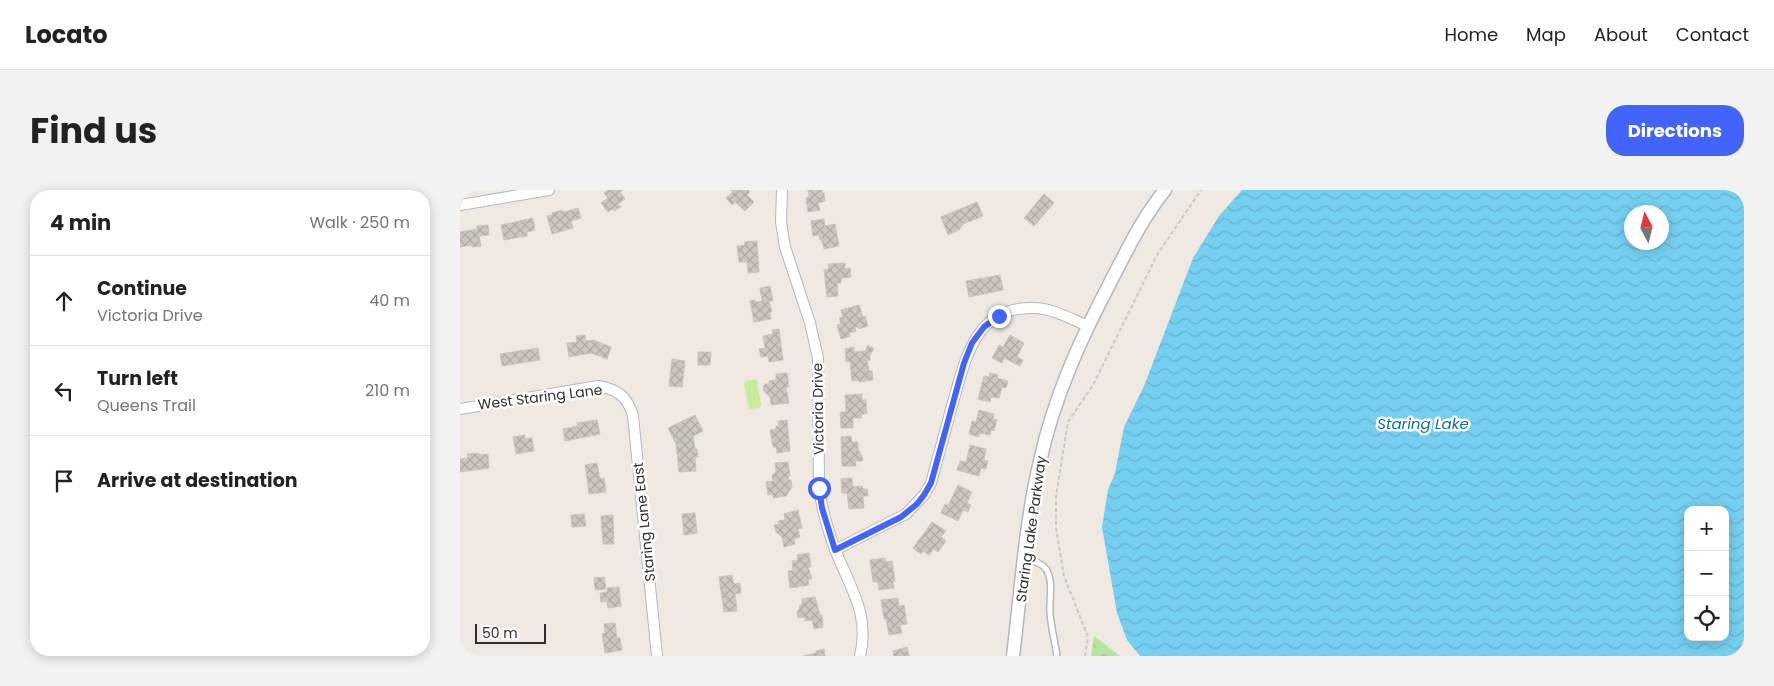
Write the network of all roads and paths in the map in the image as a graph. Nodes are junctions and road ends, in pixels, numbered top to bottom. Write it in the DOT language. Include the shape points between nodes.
graph roads {
  1 [pos="549,190"];
  2 [pos="782,190"];
  3 [pos="1165,190"];
  4 [pos="1201,190"];
  5 [pos="460,205"];
  6 [pos="1088,326"];
  7 [pos="620,393"];
  8 [pos="460,409"];
  9 [pos="835,550"];
  10 [pos="1025,558"];
  11 [pos="657,656"];
  12 [pos="860,656"];
  13 [pos="1013,656"];
  14 [pos="1057,656"];
  15 [pos="1085,656"];
  1 -- 5 [label="street"];
  2 -- 9 [label="street, Victoria Drive" via="781,222 785,247 818,358 819,488"];
  3 -- 6 [label="street, Staring Lake Parkway" via="1138,231"];
  4 -- 15 [label="path" via="1157,255 1093,384 1068,422 1057,486 1056,528 1064,576 1088,637"];
  6 -- 9 [label="street" via="1051,311 1034,308 999,316 984,327 972,343 964,363 931,483 924,495 901,517"];
  6 -- 10 [label="street, Staring Lake Parkway" via="1048,429 1033,491"];
  7 -- 8 [label="street, West Staring Lane" via="598,386"];
  7 -- 11 [label="street, Staring Lane East" via="633,416"];
  9 -- 12 [label="street, Victoria Drive" via="861,612 863,639"];
  10 -- 13 [label="street, Staring Lake Parkway"];
  10 -- 14 [label="lane" via="1045,567 1048,575"];
}
